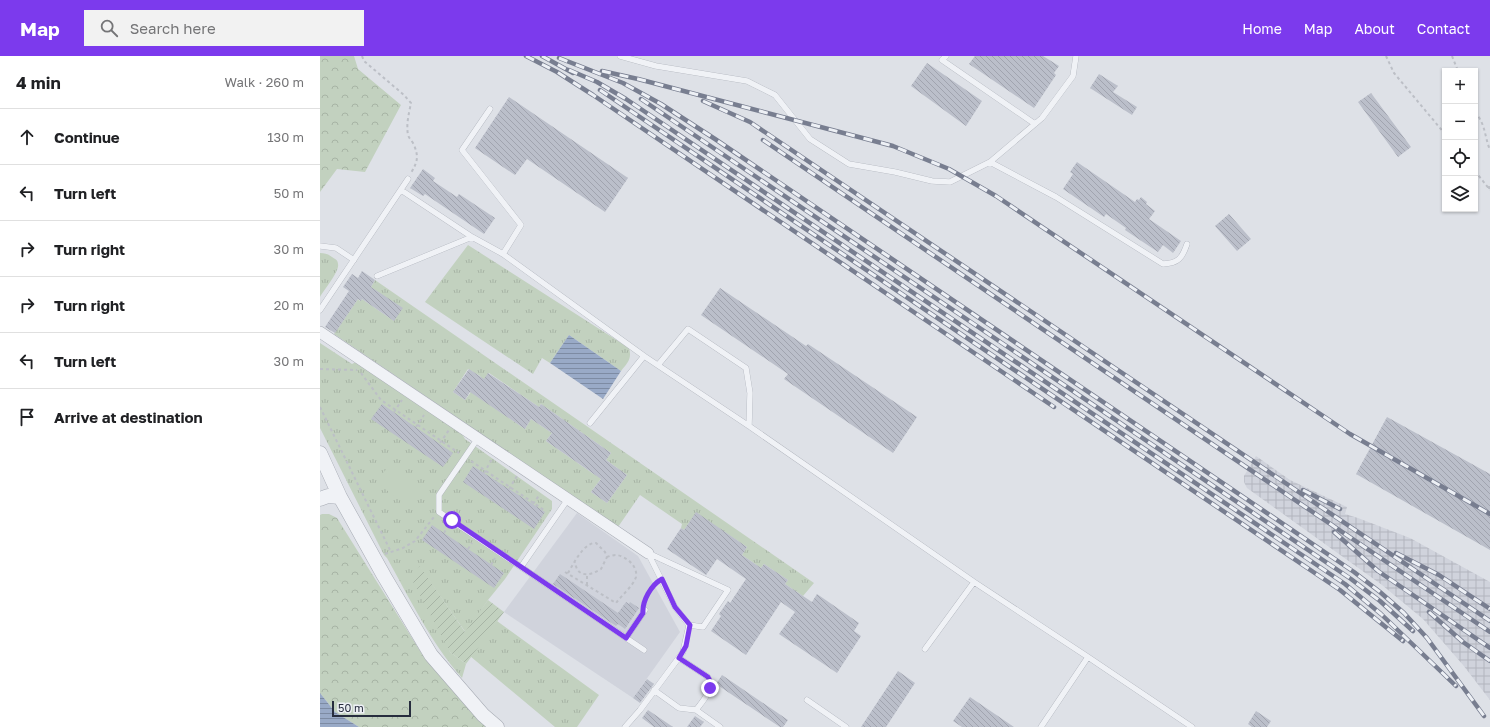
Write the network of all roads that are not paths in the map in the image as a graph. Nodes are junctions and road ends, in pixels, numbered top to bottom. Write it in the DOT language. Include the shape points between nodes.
graph roads {
  1 [pos="620,56"];
  2 [pos="946,56"];
  3 [pos="1076,56"];
  4 [pos="490,109"];
  5 [pos="1035,124"];
  6 [pos="990,162"];
  7 [pos="408,179"];
  8 [pos="400,190"];
  9 [pos="472,237"];
  10 [pos="1187,244"];
  11 [pos="320,246"];
  12 [pos="503,254"];
  13 [pos="354,260"];
  14 [pos="377,276"];
  15 [pos="320,310"];
  16 [pos="320,332"];
  17 [pos="644,356"];
  18 [pos="658,365"];
  19 [pos="590,423"];
  20 [pos="749,426"];
  21 [pos="478,438"];
  22 [pos="320,453"];
  23 [pos="340,496"];
  24 [pos="320,499"];
  25 [pos="568,499"];
  26 [pos="648,553"];
  27 [pos="521,567"];
  28 [pos="974,582"];
  29 [pos="644,612"];
  30 [pos="690,625"];
  31 [pos="626,638"];
  32 [pos="924,649"];
  33 [pos="644,650"];
  34 [pos="1088,657"];
  35 [pos="679,658"];
  36 [pos="654,690"];
  37 [pos="807,700"];
  38 [pos="696,710"];
  39 [pos="497,727"];
  40 [pos="625,727"];
  41 [pos="720,727"];
  42 [pos="846,727"];
  43 [pos="1041,727"];
  44 [pos="1192,727"];
  1 -- 6 [label="lane" via="656,66 747,82 775,95 810,139 849,164 932,181 950,182"];
  2 -- 5 [label="lane" via="942,60"];
  3 -- 5 [label="lane" via="1073,76"];
  4 -- 12 [label="lane" via="462,150 521,225"];
  5 -- 6 [label="lane"];
  6 -- 10 [label="lane" via="1056,197 1163,264 1174,263 1181,257"];
  7 -- 8 [label="lane"];
  8 -- 9 [label="lane"];
  8 -- 13 [label="lane"];
  9 -- 12 [label="lane"];
  9 -- 14 [label="lane"];
  11 -- 13 [label="lane" via="336,248"];
  12 -- 17 [label="lane"];
  13 -- 15 [label="lane"];
  16 -- 21 [label="street"];
  17 -- 18 [label="lane"];
  17 -- 19 [label="lane"];
  18 -- 20 [label="lane"];
  18 -- 20 [label="lane" via="688,329 746,368 750,393"];
  20 -- 28 [label="lane"];
  21 -- 25 [label="street"];
  21 -- 27 [label="lane" via="439,495 439,512"];
  22 -- 23 [label="street"];
  23 -- 24 [label="street"];
  23 -- 39 [label="street" via="431,655 483,715"];
  25 -- 26 [label="street"];
  25 -- 27 [label="lane"];
  26 -- 30 [label="lane" via="675,607"];
  26 -- 30 [label="lane" via="728,590 703,627"];
  27 -- 31 [label="lane"];
  28 -- 32 [label="lane"];
  28 -- 34 [label="lane"];
  29 -- 31 [label="lane"];
  30 -- 35 [label="lane" via="686,646"];
  31 -- 33 [label="lane"];
  34 -- 43 [label="lane"];
  34 -- 44 [label="lane"];
  35 -- 36 [label="lane"];
  35 -- 38 [label="lane" via="708,677 710,681 710,688"];
  36 -- 38 [label="lane" via="679,708"];
  36 -- 40 [label="lane"];
  37 -- 42 [label="lane"];
  38 -- 41 [label="lane"];
}
